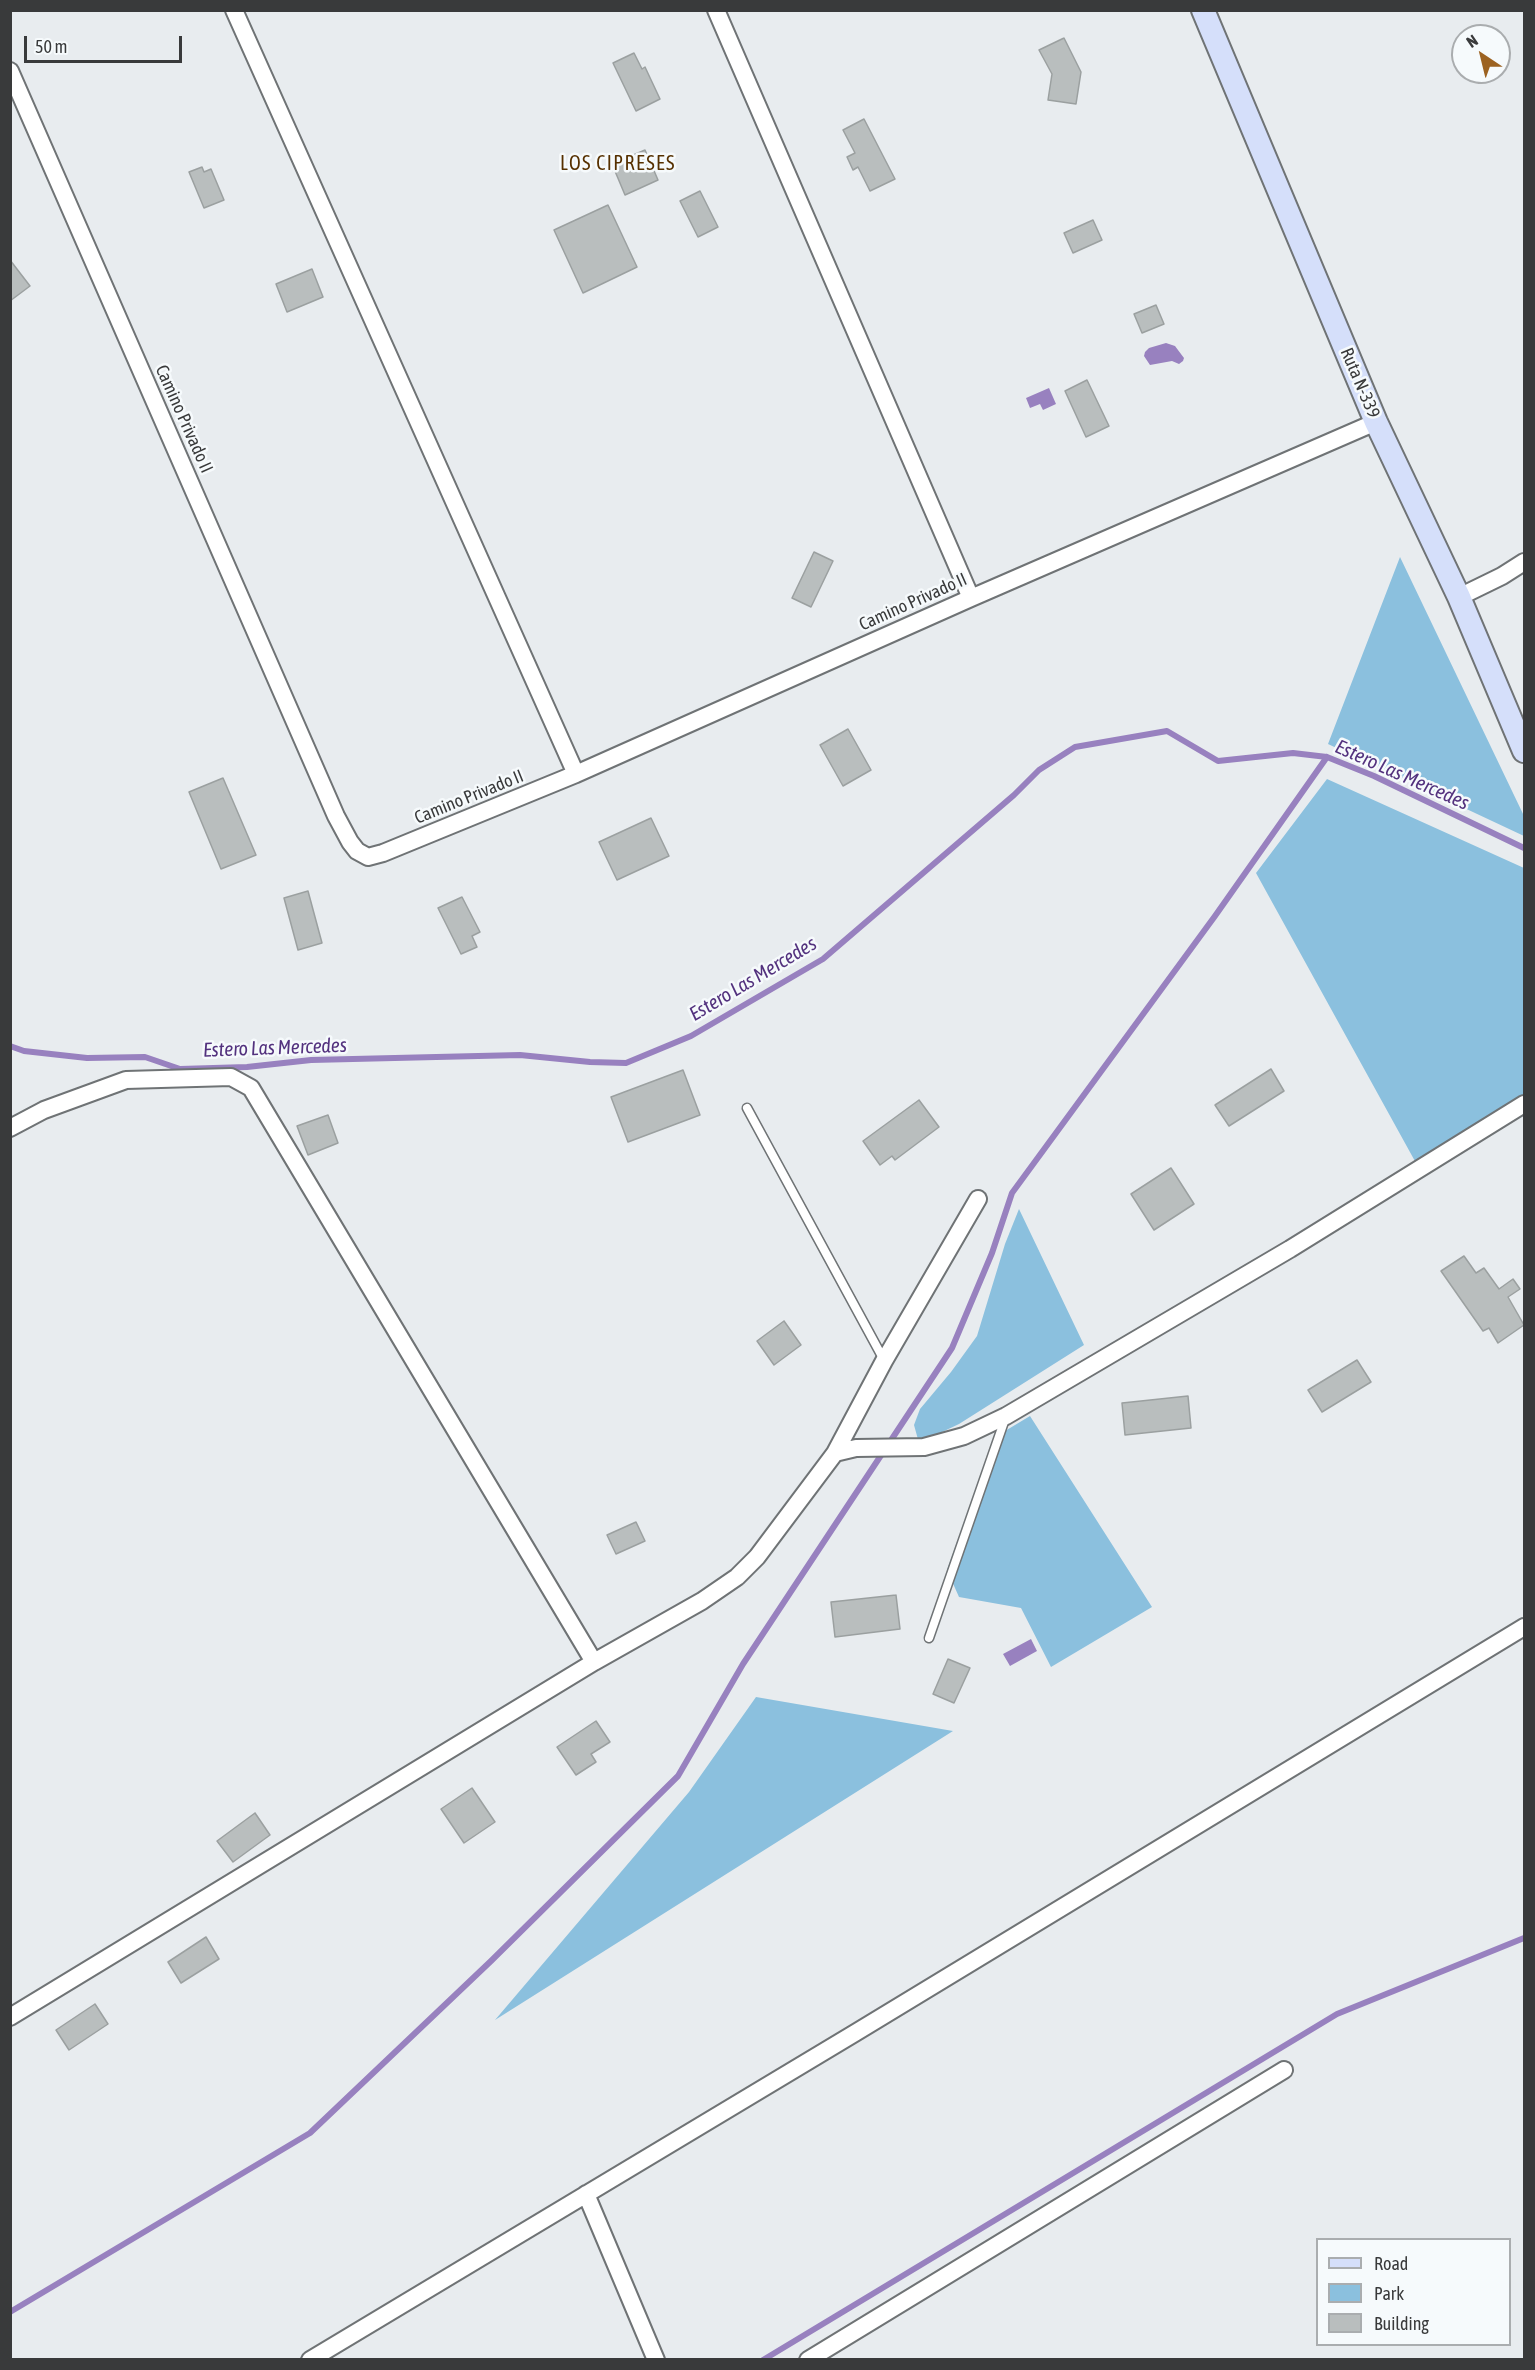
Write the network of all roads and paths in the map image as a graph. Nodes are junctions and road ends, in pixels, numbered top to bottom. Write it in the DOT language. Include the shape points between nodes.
graph roads {
  1 [pos="234,10"];
  2 [pos="716,10"];
  3 [pos="1203,10"];
  4 [pos="10,71"];
  5 [pos="1376,422"];
  6 [pos="1524,562"];
  7 [pos="1459,597"];
  8 [pos="971,598"];
  9 [pos="1524,751"];
  10 [pos="576,774"];
  11 [pos="1524,1104"];
  12 [pos="747,1108"];
  13 [pos="10,1128"];
  14 [pos="978,1199"];
  15 [pos="884,1360"];
  16 [pos="1006,1416"];
  17 [pos="835,1454"];
  18 [pos="1524,1627"];
  19 [pos="929,1638"];
  20 [pos="594,1662"];
  21 [pos="10,2017"];
  22 [pos="1284,2070"];
  23 [pos="586,2194"];
  24 [pos="310,2360"];
  25 [pos="656,2360"];
  26 [pos="808,2360"];
  1 -- 10 [label="street"];
  2 -- 8 [label="street"];
  3 -- 5 [label="street, Ruta N-339"];
  4 -- 10 [label="street, Camino Privado II" via="336,816 357,851 368,857 383,853"];
  5 -- 7 [label="street, Ruta N-339"];
  5 -- 8 [label="street, Camino Privado II"];
  6 -- 7 [label="street"];
  7 -- 9 [label="street, Ruta N-339"];
  8 -- 10 [label="street, Camino Privado II"];
  11 -- 16 [label="street" via="1290,1250"];
  12 -- 15 [label="lane"];
  13 -- 20 [label="street" via="44,1110 126,1080 231,1077 251,1088"];
  14 -- 15 [label="street"];
  15 -- 17 [label="street"];
  16 -- 17 [label="street" via="964,1436 924,1447 856,1448"];
  16 -- 19 [label="lane"];
  17 -- 20 [label="street" via="757,1557 737,1577"];
  18 -- 23 [label="street"];
  20 -- 21 [label="street"];
  22 -- 26 [label="street"];
  23 -- 24 [label="street"];
  23 -- 25 [label="street"];
}
